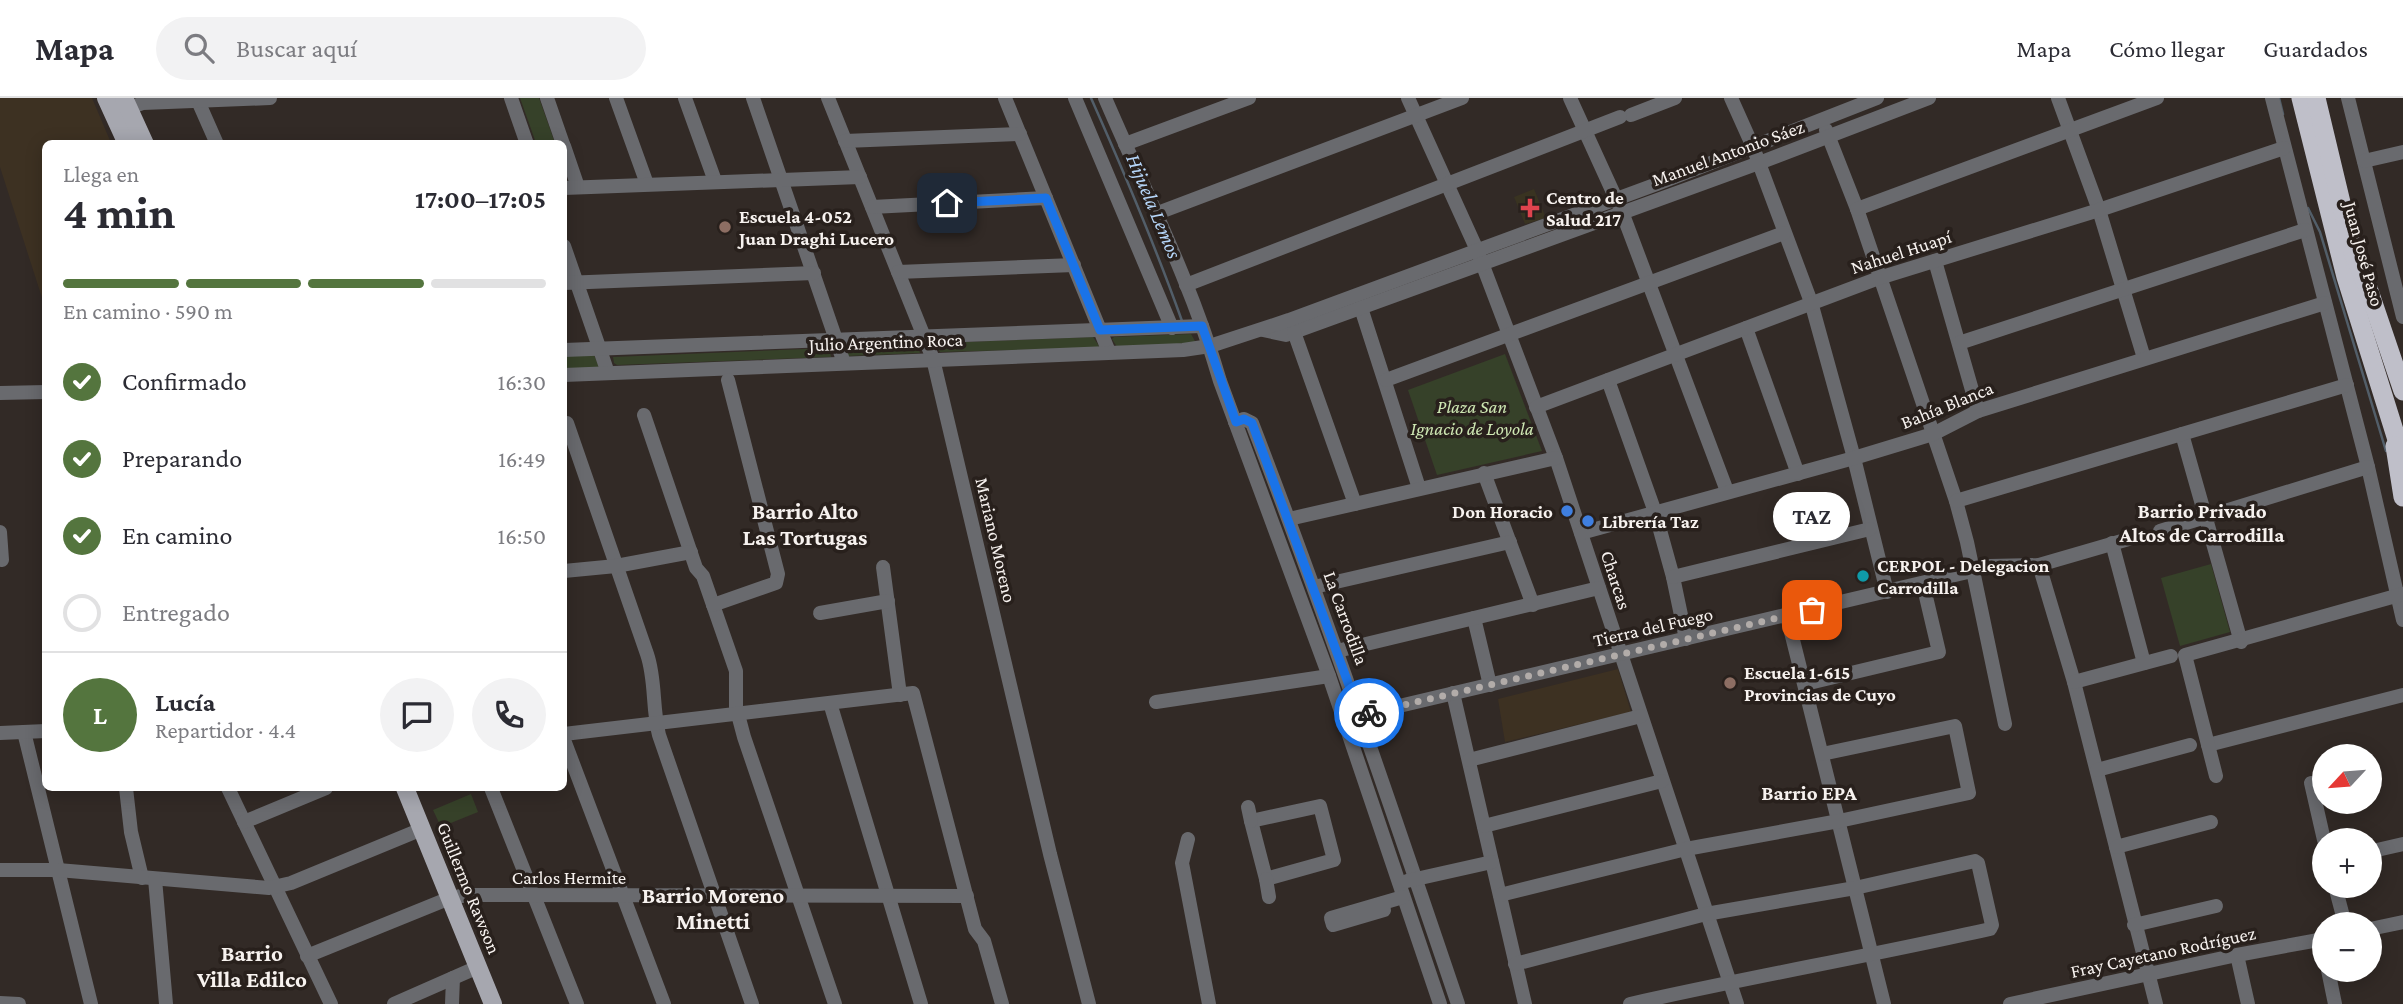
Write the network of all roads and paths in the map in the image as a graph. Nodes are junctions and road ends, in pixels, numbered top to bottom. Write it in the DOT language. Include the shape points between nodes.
graph roads {
  1 [pos="106,98"];
  2 [pos="270,98"];
  3 [pos="511,98"];
  4 [pos="547,98"];
  5 [pos="616,98"];
  6 [pos="685,98"];
  7 [pos="753,98"];
  8 [pos="828,98"];
  9 [pos="1005,98"];
  10 [pos="1075,98"];
  11 [pos="1105,98"];
  12 [pos="1249,98"];
  13 [pos="1408,98"];
  14 [pos="1462,98"];
  15 [pos="1570,98"];
  16 [pos="1675,98"];
  17 [pos="1731,98"];
  18 [pos="1929,98"];
  19 [pos="2058,98"];
  20 [pos="2157,98"];
  21 [pos="2272,98"];
  22 [pos="2294,98"];
  23 [pos="2301,98"];
  24 [pos="2316,98"];
  25 [pos="2322,98"];
  26 [pos="2348,98"];
  27 [pos="1871,99"];
  28 [pos="198,101"];
  29 [pos="127,103"];
  30 [pos="1415,115"];
  31 [pos="1823,121"];
  32 [pos="2070,128"];
  33 [pos="1584,130"];
  34 [pos="1020,134"];
  35 [pos="1828,136"];
  36 [pos="125,140"];
  37 [pos="143,140"];
  38 [pos="215,140"];
  39 [pos="526,140"];
  40 [pos="561,140"];
  41 [pos="845,141"];
  42 [pos="1125,144"];
  43 [pos="1753,147"];
  44 [pos="2284,148"];
  45 [pos="2403,152"];
  46 [pos="2364,161"];
  47 [pos="1759,163"];
  48 [pos="2334,163"];
  49 [pos="567,166"];
  50 [pos="860,177"];
  51 [pos="782,178"];
  52 [pos="715,181"];
  53 [pos="1446,183"];
  54 [pos="647,184"];
  55 [pos="571,187"];
  56 [pos="1046,198"];
  57 [pos="1619,206"];
  58 [pos="872,207"];
  59 [pos="1857,209"];
  60 [pos="2099,210"];
  61 [pos="1155,214"];
  62 [pos="2305,230"];
  63 [pos="1784,233"];
  64 [pos="2334,234"];
  65 [pos="2353,252"];
  66 [pos="1480,257"];
  67 [pos="1935,261"];
  68 [pos="567,264"];
  69 [pos="1074,265"];
  70 [pos="898,272"];
  71 [pos="814,273"];
  72 [pos="1879,278"];
  73 [pos="570,283"];
  74 [pos="1648,284"];
  75 [pos="1186,285"];
  76 [pos="2123,288"];
  77 [pos="1811,302"];
  78 [pos="2325,303"];
  79 [pos="1361,308"];
  80 [pos="2403,317"];
  81 [pos="1202,326"];
  82 [pos="1172,328"];
  83 [pos="1745,328"];
  84 [pos="1100,330"];
  85 [pos="1263,330"];
  86 [pos="1294,332"];
  87 [pos="1509,335"];
  88 [pos="924,337"];
  89 [pos="837,341"];
  90 [pos="1959,343"];
  91 [pos="1210,346"];
  92 [pos="601,349"];
  93 [pos="567,350"];
  94 [pos="1109,352"];
  95 [pos="1673,355"];
  96 [pos="2144,358"];
  97 [pos="933,359"];
  98 [pos="844,363"];
  99 [pos="608,373"];
  100 [pos="567,375"];
  101 [pos="727,380"];
  102 [pos="1386,380"];
  103 [pos="1608,380"];
  104 [pos="2347,385"];
  105 [pos="2403,391"];
  106 [pos="42,392"];
  107 [pos="0,393"];
  108 [pos="1536,408"];
  109 [pos="1978,411"];
  110 [pos="644,415"];
  111 [pos="2395,415"];
  112 [pos="1236,422"];
  113 [pos="567,423"];
  114 [pos="2182,433"];
  115 [pos="1933,434"];
  116 [pos="1556,458"];
  117 [pos="1854,458"];
  118 [pos="2403,459"];
  119 [pos="2368,467"];
  120 [pos="1484,474"];
  121 [pos="1798,474"];
  122 [pos="1419,488"];
  123 [pos="1727,491"];
  124 [pos="2403,497"];
  125 [pos="1956,501"];
  126 [pos="1355,504"];
  127 [pos="1655,512"];
  128 [pos="2205,516"];
  129 [pos="1289,519"];
  130 [pos="1870,529"];
  131 [pos="2160,531"];
  132 [pos="0,532"];
  133 [pos="1581,533"];
  134 [pos="2139,536"];
  135 [pos="1510,542"];
  136 [pos="2112,544"];
  137 [pos="691,552"];
  138 [pos="2,560"];
  139 [pos="2039,565"];
  140 [pos="616,566"];
  141 [pos="1990,566"];
  142 [pos="884,567"];
  143 [pos="567,571"];
  144 [pos="1972,571"];
  145 [pos="1673,577"];
  146 [pos="1923,584"];
  147 [pos="1314,587"];
  148 [pos="1599,588"];
  149 [pos="1886,592"];
  150 [pos="2400,594"];
  151 [pos="888,601"];
  152 [pos="713,605"];
  153 [pos="1533,605"];
  154 [pos="820,613"];
  155 [pos="1787,616"];
  156 [pos="2403,617"];
  157 [pos="1474,618"];
  158 [pos="1686,639"];
  159 [pos="2241,642"];
  160 [pos="1337,651"];
  161 [pos="1621,655"];
  162 [pos="2178,656"];
  163 [pos="2144,663"];
  164 [pos="1329,676"];
  165 [pos="2074,682"];
  166 [pos="1805,684"];
  167 [pos="1490,685"];
  168 [pos="1453,693"];
  169 [pos="907,694"];
  170 [pos="2403,695"];
  171 [pos="1156,702"];
  172 [pos="830,703"];
  173 [pos="738,714"];
  174 [pos="1360,715"];
  175 [pos="1641,716"];
  176 [pos="1344,719"];
  177 [pos="656,722"];
  178 [pos="2005,724"];
  179 [pos="42,731"];
  180 [pos="24,732"];
  181 [pos="0,733"];
  182 [pos="567,734"];
  183 [pos="2190,745"];
  184 [pos="2208,745"];
  185 [pos="567,748"];
  186 [pos="1822,754"];
  187 [pos="1469,760"];
  188 [pos="2096,770"];
  189 [pos="2216,776"];
  190 [pos="1662,781"];
  191 [pos="2311,783"];
  192 [pos="126,791"];
  193 [pos="229,791"];
  194 [pos="319,791"];
  195 [pos="406,791"];
  196 [pos="492,791"];
  197 [pos="1839,821"];
  198 [pos="244,822"];
  199 [pos="2211,822"];
  200 [pos="1484,826"];
  201 [pos="2322,828"];
  202 [pos="422,829"];
  203 [pos="1188,839"];
  204 [pos="2403,844"];
  205 [pos="2116,848"];
  206 [pos="1686,849"];
  207 [pos="2382,849"];
  208 [pos="1492,862"];
  209 [pos="0,870"];
  210 [pos="58,870"];
  211 [pos="148,878"];
  212 [pos="1266,879"];
  213 [pos="1416,879"];
  214 [pos="275,887"];
  215 [pos="1855,888"];
  216 [pos="1401,890"];
  217 [pos="798,895"];
  218 [pos="1500,895"];
  219 [pos="534,896"];
  220 [pos="888,896"];
  221 [pos="967,896"];
  222 [pos="623,897"];
  223 [pos="715,897"];
  224 [pos="450,898"];
  225 [pos="1269,898"];
  226 [pos="1382,903"];
  227 [pos="2216,906"];
  228 [pos="1706,914"];
  229 [pos="2403,922"];
  230 [pos="2134,925"];
  231 [pos="2382,926"];
  232 [pos="2312,944"];
  233 [pos="1871,955"];
  234 [pos="2237,955"];
  235 [pos="307,956"];
  236 [pos="1516,964"];
  237 [pos="478,967"];
  238 [pos="2147,975"];
  239 [pos="453,978"];
  240 [pos="1729,981"];
  241 [pos="2330,982"];
  242 [pos="0,1003"];
  243 [pos="19,1004"];
  244 [pos="91,1004"];
  245 [pos="166,1004"];
  246 [pos="331,1004"];
  247 [pos="394,1004"];
  248 [pos="452,1004"];
  249 [pos="493,1004"];
  250 [pos="577,1004"];
  251 [pos="664,1004"];
  252 [pos="752,1004"];
  253 [pos="835,1004"];
  254 [pos="921,1004"];
  255 [pos="1002,1004"];
  256 [pos="1089,1004"];
  257 [pos="1209,1004"];
  258 [pos="1440,1004"];
  259 [pos="1458,1004"];
  260 [pos="1525,1004"];
  261 [pos="1630,1004"];
  262 [pos="1737,1004"];
  263 [pos="1884,1004"];
  264 [pos="2010,1004"];
  265 [pos="2156,1004"];
  266 [pos="2248,1004"];
  267 [pos="2335,1004"];
  1 -- 36 [label="main road"];
  2 -- 28 [label="street"];
  3 -- 39 [label="street"];
  4 -- 40 [label="street"];
  5 -- 54 [label="street"];
  6 -- 52 [label="street"];
  7 -- 51 [label="street"];
  8 -- 41 [label="street, Mariano Moreno"];
  9 -- 34 [label="street"];
  10 -- 82 [label="street"];
  11 -- 42 [label="street, La Carrodilla"];
  12 -- 42 [label="street"];
  13 -- 30 [label="street, Charcas"];
  14 -- 30 [label="street"];
  15 -- 33 [label="street"];
  16 -- 33 [label="street"];
  17 -- 43 [label="street"];
  18 -- 35 [label="street, Manuel Antonio Sáez"];
  19 -- 32 [label="street"];
  20 -- 32 [label="street"];
  21 -- 44 [label="street"];
  22 -- 64 [label="highway"];
  23 -- 64 [label="highway, Juan José Paso"];
  24 -- 48 [label="highway, Juan José Paso"];
  25 -- 48 [label="highway"];
  26 -- 46 [label="street"];
  27 -- 31 [label="street, Manuel Antonio Sáez"];
  28 -- 29 [label="street"];
  28 -- 38 [label="street"];
  29 -- 37 [label="main road"];
  30 -- 53 [label="street, Charcas"];
  30 -- 61 [label="street"];
  31 -- 35 [label="street"];
  31 -- 43 [label="street, Manuel Antonio Sáez"];
  32 -- 59 [label="street"];
  32 -- 60 [label="street"];
  33 -- 53 [label="street"];
  33 -- 57 [label="street"];
  34 -- 41 [label="street"];
  34 -- 56 [label="street"];
  35 -- 47 [label="street, Manuel Antonio Sáez"];
  35 -- 59 [label="street"];
  41 -- 50 [label="street, Mariano Moreno"];
  42 -- 61 [label="street, La Carrodilla"];
  43 -- 47 [label="street"];
  43 -- 57 [label="street, Manuel Antonio Sáez"];
  44 -- 60 [label="street, Nahuel Huapí"];
  44 -- 62 [label="street"];
  45 -- 46 [label="street"];
  46 -- 80 [label="street"];
  47 -- 57 [label="street, Manuel Antonio Sáez"];
  47 -- 63 [label="street"];
  48 -- 65 [label="highway, Juan José Paso"];
  49 -- 55 [label="street"];
  50 -- 51 [label="street"];
  50 -- 58 [label="street, Mariano Moreno"];
  51 -- 52 [label="street"];
  51 -- 71 [label="street"];
  52 -- 54 [label="street"];
  53 -- 66 [label="street, Charcas"];
  53 -- 75 [label="street"];
  54 -- 55 [label="street"];
  56 -- 58 [label="street"];
  56 -- 69 [label="street"];
  57 -- 66 [label="street, Manuel Antonio Sáez"];
  57 -- 74 [label="street"];
  58 -- 70 [label="street, Mariano Moreno"];
  59 -- 72 [label="street"];
  60 -- 67 [label="street, Nahuel Huapí"];
  60 -- 76 [label="street"];
  61 -- 75 [label="street, La Carrodilla"];
  62 -- 76 [label="street"];
  62 -- 78 [label="street"];
  63 -- 74 [label="street"];
  63 -- 77 [label="street"];
  64 -- 111 [label="highway, Juan José Paso" via="2361,327"];
  65 -- 105 [label="highway"];
  65 -- 111 [label="highway, Juan José Paso"];
  66 -- 79 [label="street, Manuel Antonio Sáez"];
  66 -- 85 [label="street, Manuel Antonio Sáez"];
  66 -- 87 [label="street, Charcas"];
  67 -- 72 [label="street, Nahuel Huapí"];
  67 -- 90 [label="street"];
  68 -- 73 [label="street"];
  69 -- 70 [label="street"];
  69 -- 84 [label="street"];
  70 -- 88 [label="street, Mariano Moreno"];
  71 -- 73 [label="street"];
  71 -- 89 [label="street"];
  72 -- 77 [label="street, Nahuel Huapí"];
  72 -- 115 [label="street"];
  73 -- 92 [label="street"];
  74 -- 87 [label="street"];
  74 -- 95 [label="street"];
  75 -- 81 [label="street, La Carrodilla"];
  76 -- 90 [label="street"];
  76 -- 96 [label="street"];
  77 -- 83 [label="street, Nahuel Huapí"];
  77 -- 117 [label="street"];
  78 -- 96 [label="street, Bahía Blanca"];
  78 -- 104 [label="street"];
  79 -- 86 [label="street, Manuel Antonio Sáez"];
  79 -- 102 [label="street"];
  81 -- 82 [label="street, Julio Argentino Roca"];
  81 -- 91 [label="street, La Carrodilla"];
  82 -- 84 [label="street, Julio Argentino Roca"];
  83 -- 95 [label="street, Nahuel Huapí"];
  83 -- 121 [label="street"];
  84 -- 88 [label="street, Julio Argentino Roca"];
  84 -- 94 [label="street"];
  85 -- 86 [label="street, Manuel Antonio Sáez" via="1283,335"];
  85 -- 91 [label="street, Manuel Antonio Sáez"];
  86 -- 126 [label="street"];
  87 -- 102 [label="street"];
  87 -- 108 [label="street, Charcas"];
  88 -- 89 [label="street, Julio Argentino Roca"];
  88 -- 97 [label="street, Mariano Moreno"];
  89 -- 92 [label="street, Julio Argentino Roca"];
  89 -- 98 [label="street"];
  90 -- 109 [label="street"];
  91 -- 94 [label="street, Julio Argentino Roca"];
  91 -- 112 [label="street, La Carrodilla"];
  92 -- 93 [label="street, Julio Argentino Roca"];
  92 -- 99 [label="street"];
  94 -- 97 [label="street, Julio Argentino Roca"];
  95 -- 103 [label="street, Nahuel Huapí"];
  95 -- 123 [label="street"];
  96 -- 109 [label="street, Bahía Blanca"];
  97 -- 98 [label="street, Julio Argentino Roca"];
  97 -- 256 [label="street, Mariano Moreno"];
  98 -- 99 [label="street, Julio Argentino Roca"];
  99 -- 100 [label="street, Julio Argentino Roca"];
  101 -- 152 [label="street" via="778,574 776,583"];
  102 -- 122 [label="street"];
  103 -- 108 [label="street, Nahuel Huapí"];
  103 -- 127 [label="street"];
  104 -- 114 [label="street"];
  104 -- 119 [label="street"];
  106 -- 107 [label="street"];
  108 -- 116 [label="street, Charcas"];
  109 -- 115 [label="street, Bahía Blanca"];
  110 -- 137 [label="street"];
  111 -- 118 [label="highway, Juan José Paso"];
  111 -- 124 [label="highway"];
  112 -- 129 [label="street, La Carrodilla" via="1252,423"];
  112 -- 164 [label="street, La Carrodilla"];
  113 -- 140 [label="street"];
  114 -- 125 [label="street"];
  114 -- 128 [label="street"];
  115 -- 117 [label="street, Bahía Blanca"];
  115 -- 125 [label="street"];
  116 -- 120 [label="street"];
  116 -- 133 [label="street, Charcas"];
  117 -- 121 [label="street, Bahía Blanca"];
  117 -- 130 [label="street"];
  119 -- 128 [label="street"];
  119 -- 150 [label="street"];
  120 -- 122 [label="street"];
  120 -- 135 [label="street"];
  121 -- 123 [label="street, Bahía Blanca"];
  122 -- 126 [label="street"];
  123 -- 127 [label="street, Bahía Blanca"];
  125 -- 144 [label="street"];
  126 -- 129 [label="street"];
  127 -- 133 [label="street, Bahía Blanca"];
  127 -- 145 [label="street"];
  128 -- 131 [label="street"];
  128 -- 159 [label="street"];
  129 -- 147 [label="street, La Carrodilla"];
  130 -- 145 [label="street"];
  130 -- 149 [label="street"];
  132 -- 138 [label="street"];
  133 -- 148 [label="street, Charcas"];
  134 -- 136 [label="street"];
  135 -- 147 [label="street"];
  135 -- 153 [label="street"];
  136 -- 139 [label="street"];
  136 -- 163 [label="street"];
  137 -- 140 [label="street"];
  137 -- 152 [label="street"];
  139 -- 141 [label="street"];
  139 -- 165 [label="street"];
  140 -- 143 [label="street"];
  140 -- 177 [label="street" via="652,670"];
  142 -- 151 [label="street"];
  144 -- 146 [label="street, Tierra del Fuego"];
  144 -- 178 [label="street"];
  145 -- 158 [label="street"];
  146 -- 149 [label="street, Tierra del Fuego"];
  146 -- 166 [label="street" via="1939,652"];
  147 -- 160 [label="street, La Carrodilla"];
  148 -- 153 [label="street"];
  148 -- 161 [label="street, Charcas"];
  149 -- 155 [label="street, Tierra del Fuego"];
  150 -- 156 [label="street"];
  150 -- 159 [label="street"];
  151 -- 154 [label="street"];
  151 -- 169 [label="street"];
  152 -- 173 [label="street" via="736,671"];
  153 -- 157 [label="street"];
  155 -- 158 [label="street, Tierra del Fuego"];
  155 -- 166 [label="street"];
  157 -- 160 [label="street"];
  157 -- 167 [label="street"];
  158 -- 161 [label="street, Tierra del Fuego"];
  159 -- 162 [label="street"];
  160 -- 174 [label="street, La Carrodilla"];
  161 -- 167 [label="street, Tierra del Fuego"];
  161 -- 175 [label="street, Charcas"];
  162 -- 163 [label="street"];
  162 -- 184 [label="street"];
  163 -- 165 [label="street"];
  164 -- 171 [label="street"];
  164 -- 176 [label="street, La Carrodilla"];
  165 -- 188 [label="street"];
  166 -- 186 [label="street"];
  167 -- 168 [label="street, Tierra del Fuego"];
  168 -- 174 [label="street, Tierra del Fuego"];
  168 -- 187 [label="street"];
  169 -- 172 [label="street"];
  169 -- 221 [label="street"];
  170 -- 184 [label="street"];
  172 -- 173 [label="street"];
  172 -- 220 [label="street"];
  173 -- 177 [label="street"];
  173 -- 217 [label="street"];
  174 -- 176 [label="street, Tierra del Fuego"];
  174 -- 213 [label="street, La Carrodilla"];
  175 -- 187 [label="street"];
  175 -- 190 [label="street, Charcas"];
  176 -- 216 [label="street, La Carrodilla"];
  177 -- 182 [label="street"];
  177 -- 223 [label="street"];
  179 -- 180 [label="street"];
  180 -- 181 [label="street"];
  180 -- 210 [label="street"];
  183 -- 188 [label="street"];
  184 -- 189 [label="street"];
  185 -- 222 [label="street"];
  186 -- 197 [label="street"];
  186 -- 197 [label="street" via="1955,726 1969,793"];
  187 -- 200 [label="street"];
  188 -- 205 [label="street"];
  190 -- 200 [label="street"];
  190 -- 206 [label="street, Charcas"];
  191 -- 201 [label="street"];
  192 -- 211 [label="street" via="131,832"];
  193 -- 198 [label="street"];
  194 -- 198 [label="street"];
  195 -- 202 [label="main road, Guillermo Rawson"];
  196 -- 219 [label="street"];
  197 -- 206 [label="street"];
  197 -- 215 [label="street"];
  198 -- 214 [label="street"];
  199 -- 205 [label="street"];
  200 -- 208 [label="street"];
  202 -- 214 [label="street"];
  202 -- 224 [label="main road, Guillermo Rawson"];
  203 -- 257 [label="street" via="1182,863"];
  204 -- 207 [label="street"];
  205 -- 230 [label="street"];
  206 -- 218 [label="street"];
  206 -- 228 [label="street, Charcas"];
  208 -- 213 [label="street"];
  208 -- 218 [label="street"];
  209 -- 210 [label="street"];
  210 -- 211 [label="street"];
  210 -- 244 [label="street"];
  211 -- 214 [label="street"];
  211 -- 245 [label="street"];
  212 -- 212 [label="street" via="1334,860 1320,806 1249,814"];
  212 -- 225 [label="street"];
  213 -- 216 [label="street"];
  213 -- 259 [label="street, La Carrodilla"];
  214 -- 235 [label="street"];
  215 -- 228 [label="street"];
  215 -- 233 [label="street"];
  215 -- 233 [label="street" via="1977,862 1992,927"];
  216 -- 226 [label="street"];
  216 -- 258 [label="street, La Carrodilla"];
  217 -- 220 [label="street, Carlos Hermite"];
  217 -- 223 [label="street, Carlos Hermite"];
  217 -- 253 [label="street"];
  218 -- 236 [label="street"];
  219 -- 222 [label="street, Carlos Hermite"];
  219 -- 224 [label="street, Carlos Hermite"];
  219 -- 250 [label="street"];
  220 -- 221 [label="street, Carlos Hermite"];
  220 -- 254 [label="street"];
  221 -- 255 [label="street"];
  222 -- 223 [label="street, Carlos Hermite"];
  222 -- 251 [label="street"];
  223 -- 252 [label="street"];
  224 -- 235 [label="street, Carlos Hermite"];
  224 -- 237 [label="main road, Guillermo Rawson"];
  227 -- 230 [label="street"];
  228 -- 236 [label="street"];
  228 -- 240 [label="street, Charcas"];
  229 -- 231 [label="street"];
  230 -- 238 [label="street"];
  232 -- 234 [label="street, Fray Cayetano Rodríguez"];
  233 -- 240 [label="street"];
  233 -- 263 [label="street"];
  234 -- 238 [label="street, Fray Cayetano Rodríguez"];
  234 -- 266 [label="street"];
  235 -- 246 [label="street"];
  236 -- 260 [label="street"];
  237 -- 239 [label="street"];
  237 -- 249 [label="main road, Guillermo Rawson"];
  238 -- 264 [label="street, Fray Cayetano Rodríguez"];
  238 -- 265 [label="street"];
  239 -- 247 [label="street"];
  239 -- 248 [label="street"];
  240 -- 261 [label="street"];
  240 -- 262 [label="street, Charcas"];
  241 -- 267 [label="street"];
  242 -- 243 [label="street"];
}
